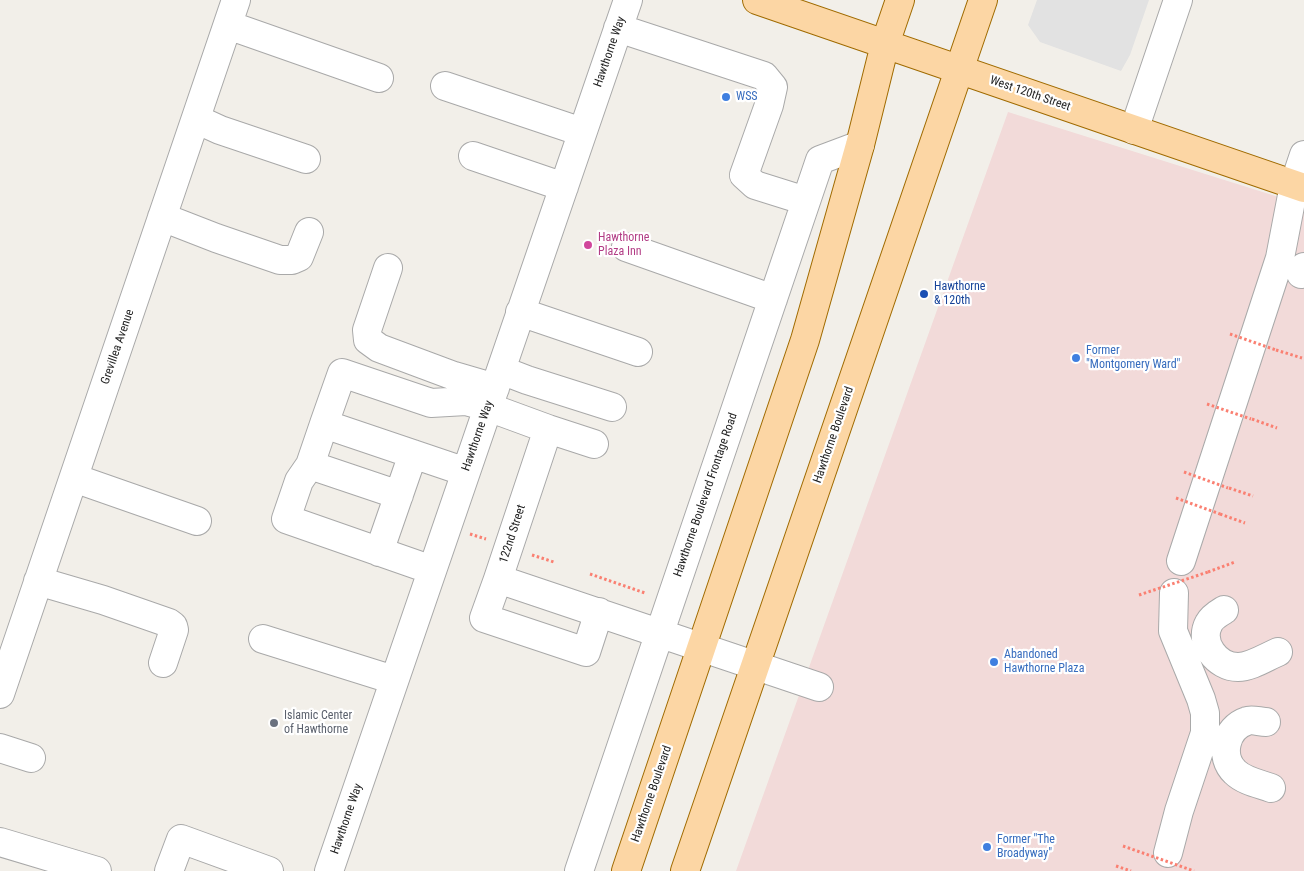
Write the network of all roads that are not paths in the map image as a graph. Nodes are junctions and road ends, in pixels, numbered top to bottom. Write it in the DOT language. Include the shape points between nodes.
graph roads {
  1 [pos="236,0"];
  2 [pos="628,0"];
  3 [pos="757,0"];
  4 [pos="900,0"];
  5 [pos="984,0"];
  6 [pos="1178,0"];
  7 [pos="228,25"];
  8 [pos="618,28"];
  9 [pos="885,44"];
  10 [pos="960,70"];
  11 [pos="379,78"];
  12 [pos="445,86"];
  13 [pos="196,119"];
  14 [pos="1134,130"];
  15 [pos="582,132"];
  16 [pos="860,145"];
  17 [pos="1304,155"];
  18 [pos="473,156"];
  19 [pos="306,160"];
  20 [pos="564,187"];
  21 [pos="1299,187"];
  22 [pos="806,201"];
  23 [pos="162,217"];
  24 [pos="309,232"];
  25 [pos="626,247"];
  26 [pos="388,268"];
  27 [pos="773,299"];
  28 [pos="520,312"];
  29 [pos="638,352"];
  30 [pos="494,388"];
  31 [pos="612,407"];
  32 [pos="324,424"];
  33 [pos="548,428"];
  34 [pos="594,444"];
  35 [pos="413,454"];
  36 [pos="310,465"];
  37 [pos="466,472"];
  38 [pos="75,474"];
  39 [pos="399,495"];
  40 [pos="150,496"];
  41 [pos="197,521"];
  42 [pos="379,552"];
  43 [pos="1181,561"];
  44 [pos="432,570"];
  45 [pos="498,579"];
  46 [pos="38,581"];
  47 [pos="1174,593"];
  48 [pos="1224,610"];
  49 [pos="599,612"];
  50 [pos="660,633"];
  51 [pos="263,639"];
  52 [pos="702,648"];
  53 [pos="1278,652"];
  54 [pos="163,663"];
  55 [pos="755,666"];
  56 [pos="394,680"];
  57 [pos="819,687"];
  58 [pos="0,694"];
  59 [pos="1266,722"];
  60 [pos="0,748"];
  61 [pos="31,758"];
  62 [pos="1271,788"];
  63 [pos="0,842"];
  64 [pos="1164,864"];
  65 [pos="97,871"];
  66 [pos="169,871"];
  67 [pos="269,871"];
  68 [pos="329,871"];
  69 [pos="579,871"];
  70 [pos="626,871"];
  71 [pos="685,871"];
  1 -- 7 [label="street, Grevillea Avenue"];
  2 -- 8 [label="street, Hawthorne Way"];
  3 -- 9 [label="main road, West 120th Street"];
  4 -- 9 [label="main road, Hawthorne Boulevard"];
  5 -- 10 [label="main road, Hawthorne Boulevard"];
  6 -- 14 [label="street"];
  7 -- 11 [label="street"];
  7 -- 13 [label="street, Grevillea Avenue"];
  8 -- 15 [label="street, Hawthorne Way"];
  8 -- 22 [label="street" via="764,76 773,87 744,175 755,185"];
  9 -- 10 [label="main road, West 120th Street"];
  9 -- 16 [label="main road, Hawthorne Boulevard"];
  10 -- 14 [label="main road, West 120th Street"];
  10 -- 55 [label="main road, Hawthorne Boulevard"];
  12 -- 15 [label="street"];
  13 -- 19 [label="street"];
  13 -- 23 [label="street, Grevillea Avenue"];
  14 -- 21 [label="main road, West 120th Street"];
  15 -- 20 [label="street, Hawthorne Way"];
  16 -- 22 [label="street, Hawthorne Boulevard Frontage Road" via="820,160"];
  16 -- 52 [label="main road, Hawthorne Boulevard" via="805,340"];
  17 -- 21 [label="street"];
  18 -- 20 [label="street"];
  20 -- 28 [label="street, Hawthorne Way"];
  21 -- 43 [label="street" via="1280,258"];
  22 -- 27 [label="street, Hawthorne Boulevard Frontage Road"];
  23 -- 24 [label="street" via="280,260 299,257"];
  23 -- 38 [label="street, Grevillea Avenue"];
  25 -- 27 [label="street"];
  26 -- 30 [label="street" via="367,330 368,340 379,348"];
  27 -- 50 [label="street, Hawthorne Boulevard Frontage Road"];
  28 -- 29 [label="street"];
  28 -- 30 [label="street, Hawthorne Way"];
  30 -- 31 [label="street" via="526,380"];
  30 -- 32 [label="street" via="466,401 431,403 342,373"];
  30 -- 33 [label="street"];
  30 -- 37 [label="street, Hawthorne Way"];
  32 -- 35 [label="street"];
  32 -- 36 [label="street"];
  33 -- 34 [label="street"];
  33 -- 45 [label="street, 122nd Street"];
  35 -- 37 [label="street"];
  35 -- 39 [label="street"];
  36 -- 39 [label="street"];
  36 -- 42 [label="street" via="299,481 286,519"];
  37 -- 44 [label="street, Hawthorne Way"];
  38 -- 40 [label="street"];
  38 -- 41 [label="street"];
  38 -- 46 [label="street, Grevillea Avenue"];
  39 -- 42 [label="street"];
  42 -- 44 [label="street"];
  44 -- 56 [label="street, Hawthorne Way"];
  45 -- 49 [label="street, 122nd Street"];
  45 -- 49 [label="street" via="484,618 586,652"];
  46 -- 54 [label="street" via="169,623 174,630"];
  46 -- 58 [label="street, Grevillea Avenue"];
  47 -- 64 [label="street" via="1173,632 1201,699 1205,734"];
  48 -- 53 [label="street" via="1209,623 1206,636 1208,648 1224,666 1239,668"];
  49 -- 50 [label="street, 122nd Street"];
  50 -- 52 [label="street, 122nd Street"];
  50 -- 69 [label="street, Hawthorne Boulevard Frontage Road"];
  51 -- 56 [label="street"];
  52 -- 55 [label="street, 122nd Street"];
  52 -- 70 [label="main road, Hawthorne Boulevard"];
  55 -- 57 [label="street, 122nd Street"];
  55 -- 71 [label="main road, Hawthorne Boulevard"];
  56 -- 68 [label="street, Hawthorne Way"];
  59 -- 62 [label="street" via="1247,721 1236,727 1228,737 1227,761 1236,773"];
  60 -- 61 [label="street"];
  63 -- 65 [label="street"];
  66 -- 67 [label="street" via="181,839"];
}
